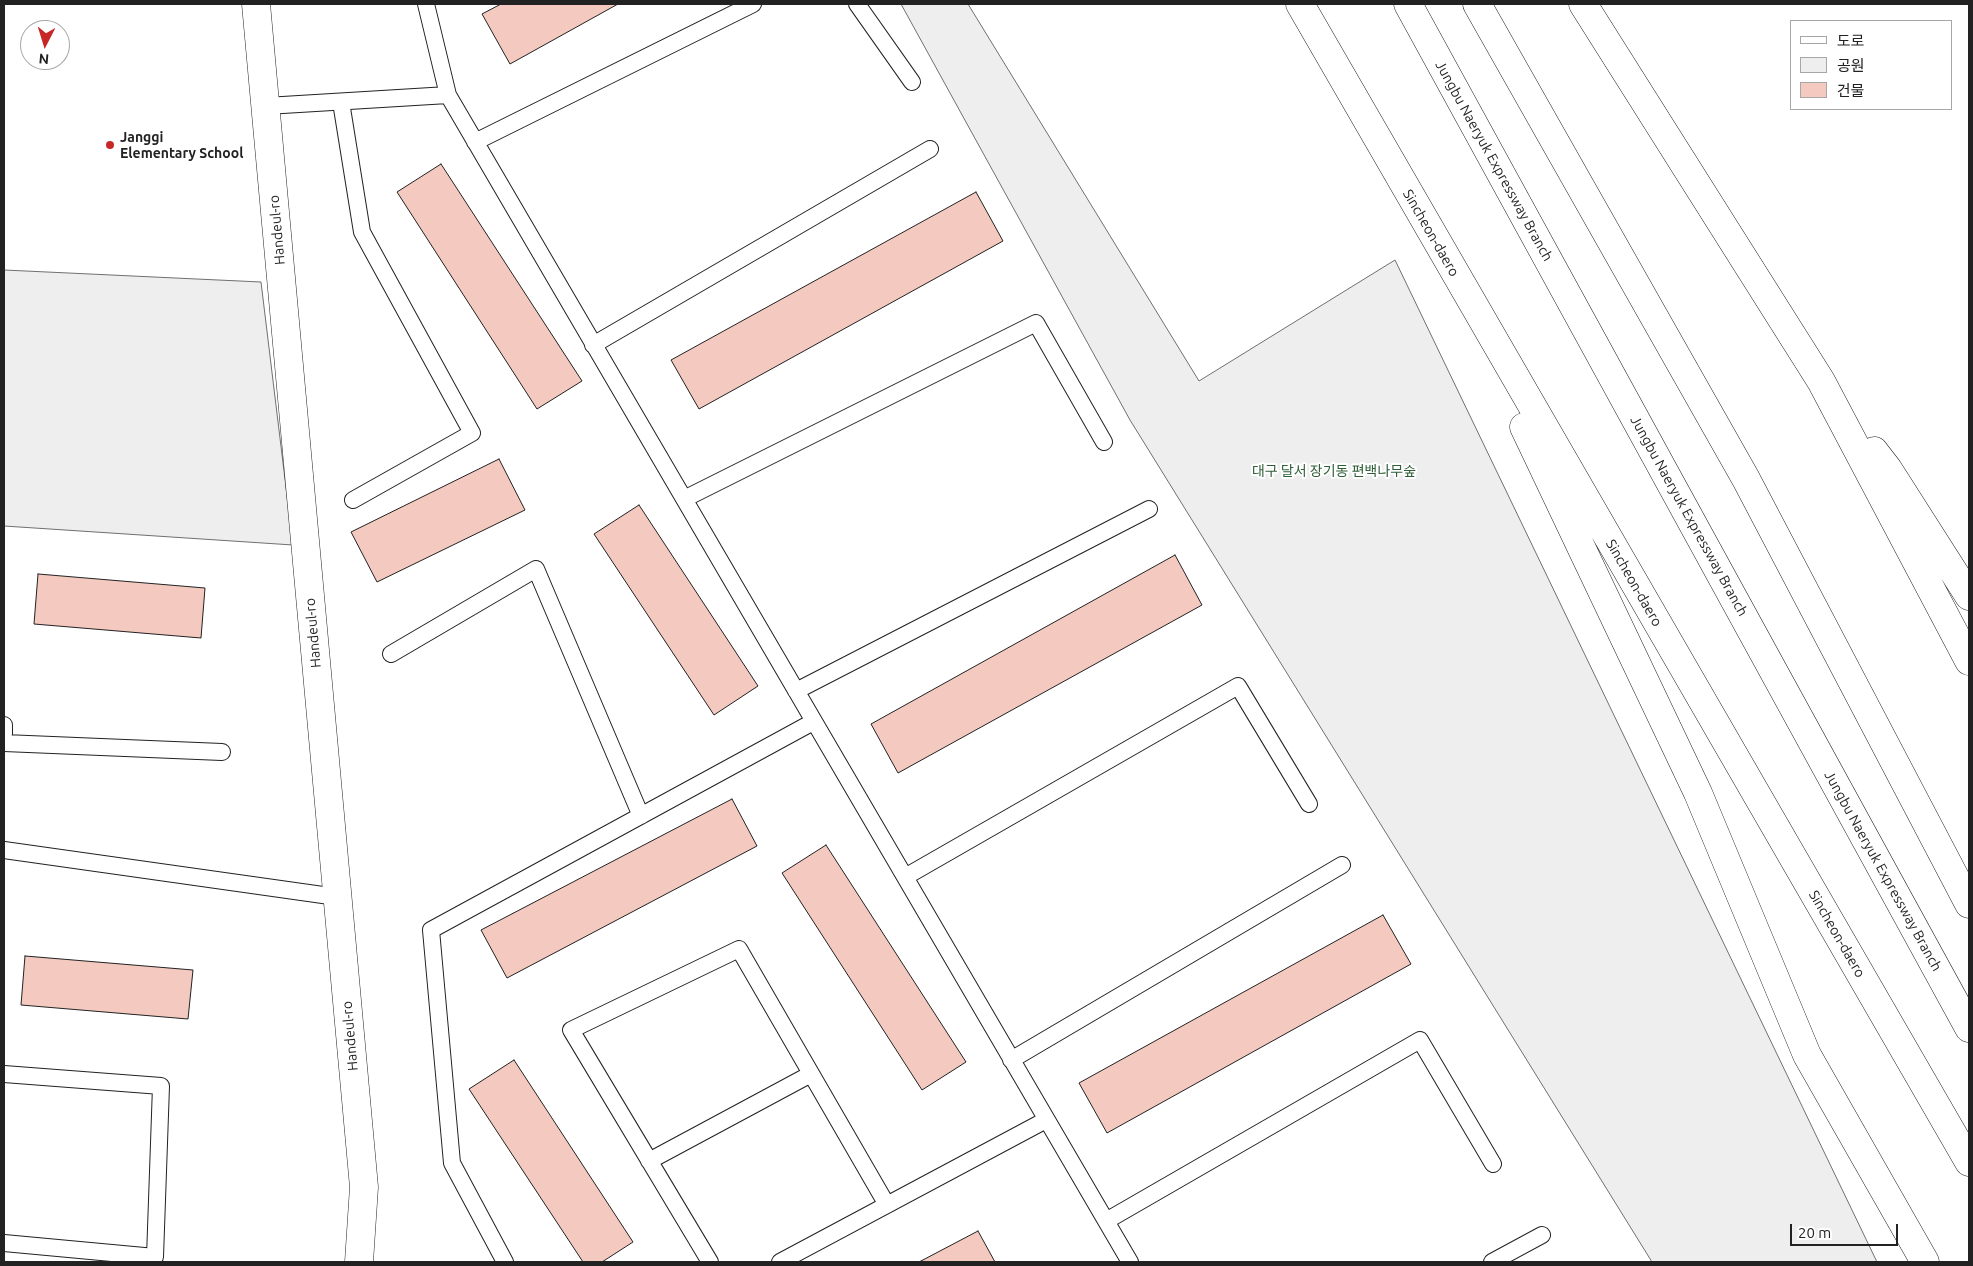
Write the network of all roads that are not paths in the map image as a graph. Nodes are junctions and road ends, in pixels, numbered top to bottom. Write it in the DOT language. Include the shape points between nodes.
graph roads {
  1 [pos="256,4"];
  2 [pos="426,4"];
  3 [pos="753,4"];
  4 [pos="856,4"];
  5 [pos="1300,4"];
  6 [pos="1408,4"];
  7 [pos="1477,4"];
  8 [pos="1583,4"];
  9 [pos="912,82"];
  10 [pos="448,95"];
  11 [pos="341,102"];
  12 [pos="266,106"];
  13 [pos="475,142"];
  14 [pos="930,149"];
  15 [pos="1442,252"];
  16 [pos="593,344"];
  17 [pos="1821,381"];
  18 [pos="1104,442"];
  19 [pos="684,499"];
  20 [pos="353,500"];
  21 [pos="1149,509"];
  22 [pos="1969,596"];
  23 [pos="391,654"];
  24 [pos="1969,661"];
  25 [pos="796,691"];
  26 [pos="813,722"];
  27 [pos="4,725"];
  28 [pos="4,734"];
  29 [pos="4,743"];
  30 [pos="222,752"];
  31 [pos="1308,804"];
  32 [pos="641,816"];
  33 [pos="4,850"];
  34 [pos="1342,865"];
  35 [pos="905,877"];
  36 [pos="338,897"];
  37 [pos="1969,904"];
  38 [pos="1969,1028"];
  39 [pos="1011,1060"];
  40 [pos="4,1074"];
  41 [pos="811,1074"];
  42 [pos="1046,1120"];
  43 [pos="649,1161"];
  44 [pos="1969,1162"];
  45 [pos="1494,1164"];
  46 [pos="887,1205"];
  47 [pos="1106,1222"];
  48 [pos="1542,1235"];
  49 [pos="4,1243"];
  50 [pos="359,1262"];
  51 [pos="505,1262"];
  52 [pos="710,1262"];
  53 [pos="780,1262"];
  54 [pos="1130,1262"];
  55 [pos="1492,1262"];
  56 [pos="1925,1262"];
  1 -- 12 [label="main road, Handeul-ro"];
  2 -- 10 [label="lane"];
  3 -- 13 [label="lane"];
  4 -- 9 [label="lane"];
  5 -- 15 [label="main road, Sincheon-daero"];
  6 -- 38 [label="main road, Jungbu Naeryuk Expressway Branch"];
  7 -- 37 [label="main road" via="1746,480"];
  8 -- 17 [label="main road"];
  10 -- 11 [label="lane"];
  10 -- 13 [label="lane"];
  11 -- 12 [label="lane"];
  11 -- 20 [label="lane" via="362,232 472,433"];
  12 -- 36 [label="main road, Handeul-ro"];
  13 -- 16 [label="lane"];
  14 -- 16 [label="lane"];
  15 -- 44 [label="main road, Sincheon-daero"];
  15 -- 56 [label="main road" via="1698,793 1808,1055"];
  16 -- 19 [label="lane"];
  17 -- 22 [label="main road" via="1888,469"];
  17 -- 24 [label="main road"];
  18 -- 19 [label="lane" via="1036,323"];
  19 -- 25 [label="lane"];
  21 -- 25 [label="lane"];
  23 -- 32 [label="lane" via="536,569"];
  25 -- 26 [label="lane"];
  26 -- 32 [label="lane"];
  26 -- 35 [label="lane"];
  27 -- 28 [label="lane"];
  29 -- 30 [label="lane"];
  31 -- 35 [label="lane" via="1238,686"];
  32 -- 51 [label="lane" via="431,930 452,1162"];
  33 -- 36 [label="lane"];
  34 -- 39 [label="lane"];
  35 -- 39 [label="lane"];
  36 -- 50 [label="main road, Handeul-ro" via="364,1187"];
  39 -- 42 [label="lane"];
  40 -- 49 [label="lane" via="161,1086 155,1257"];
  41 -- 43 [label="lane"];
  41 -- 43 [label="lane" via="738,949 571,1030"];
  41 -- 46 [label="lane"];
  42 -- 46 [label="lane"];
  42 -- 47 [label="lane"];
  43 -- 52 [label="lane"];
  45 -- 47 [label="lane" via="1420,1040"];
  46 -- 53 [label="lane"];
  47 -- 54 [label="lane"];
  48 -- 55 [label="lane"];
}
